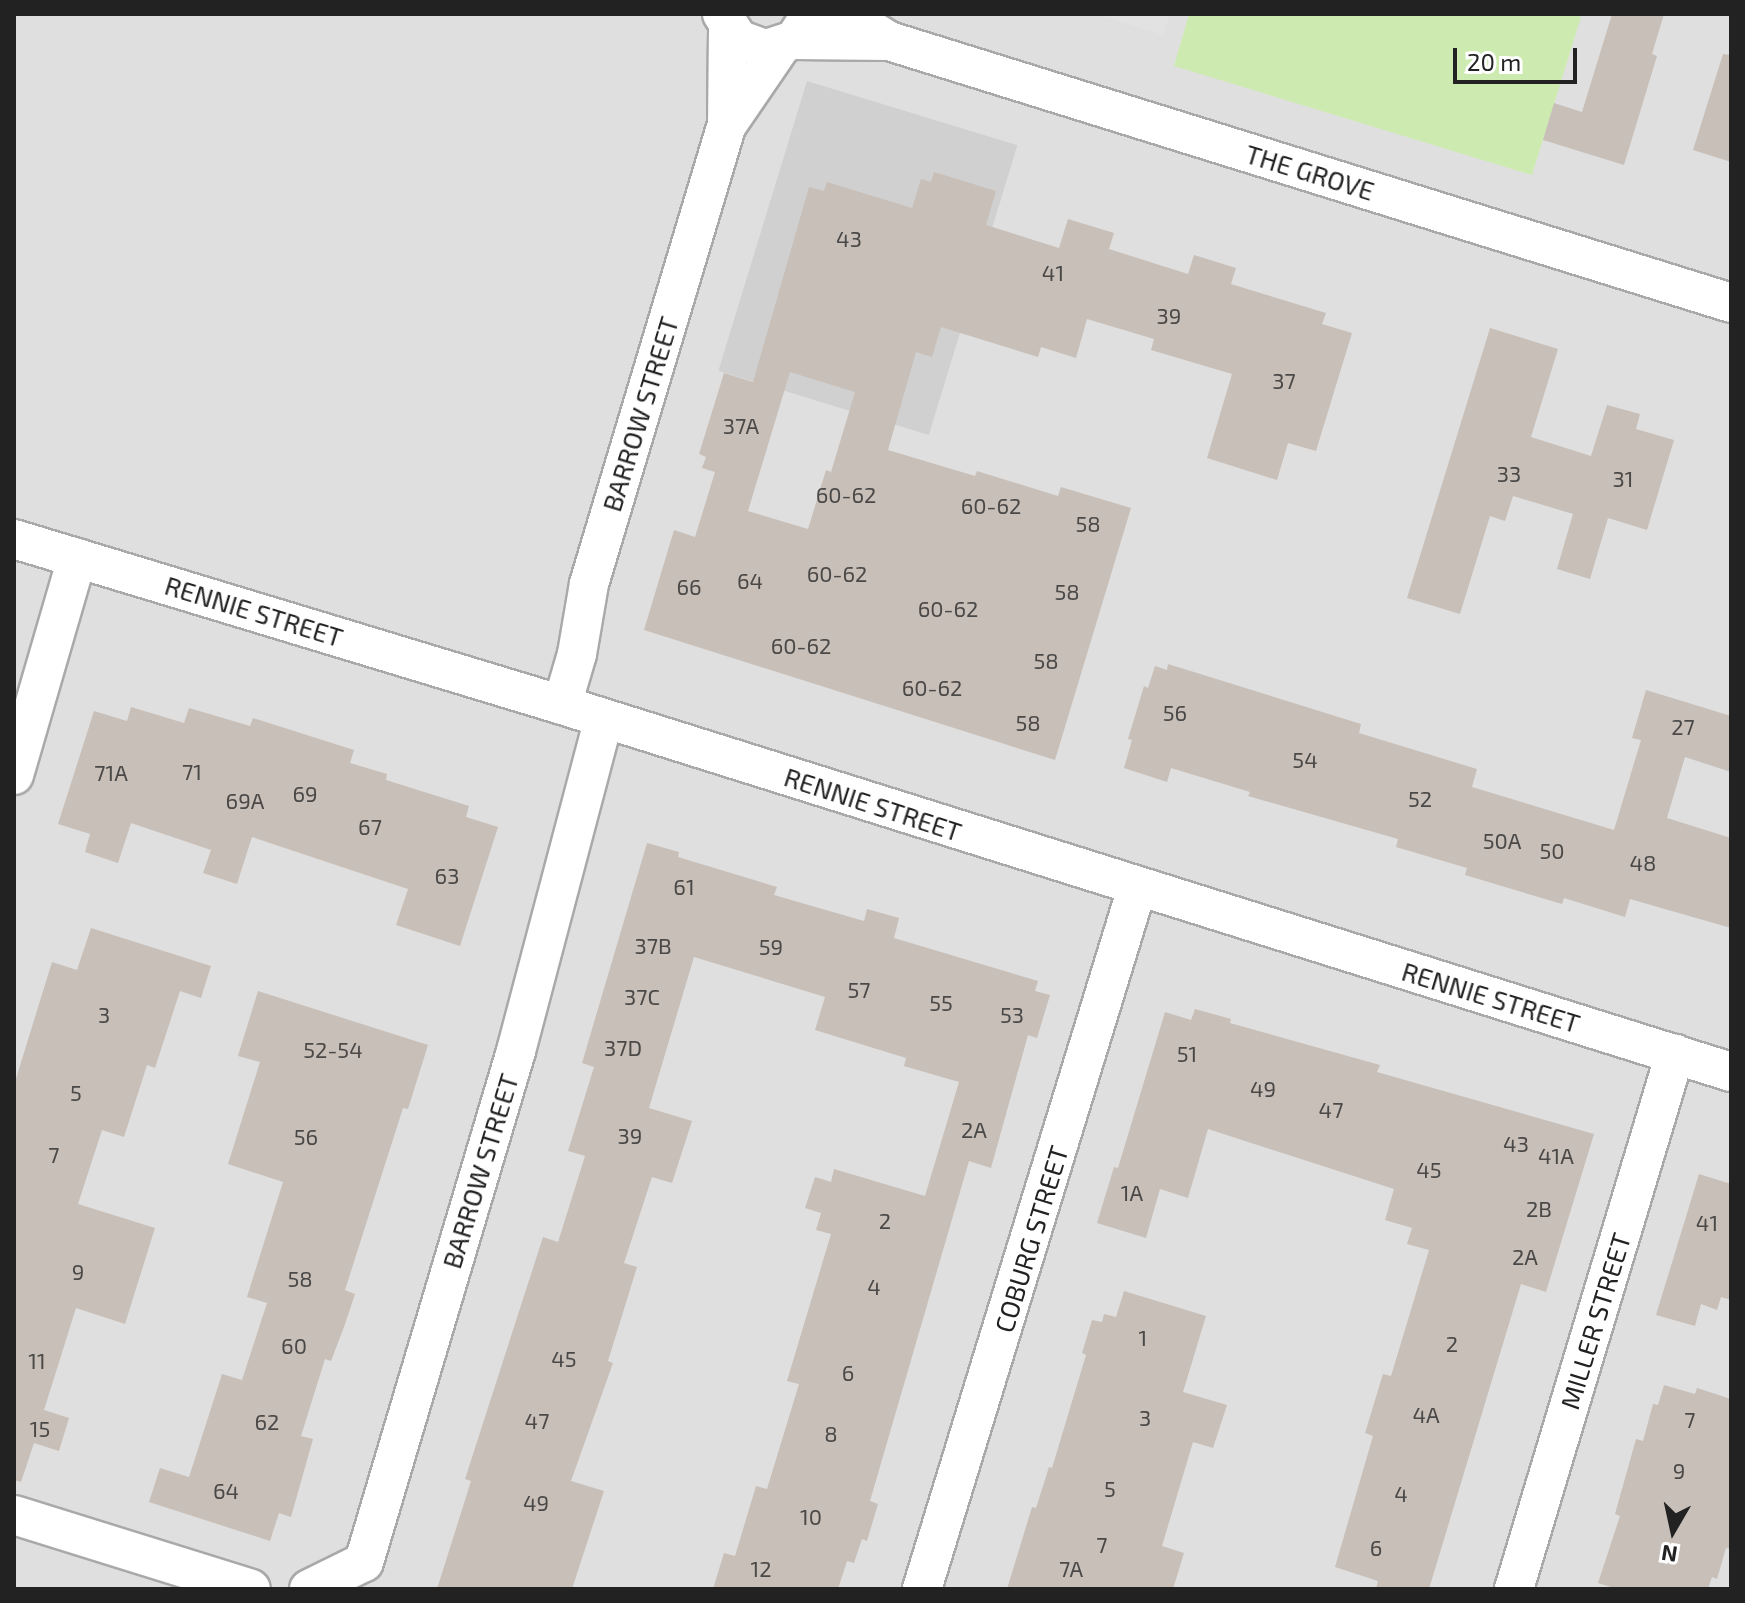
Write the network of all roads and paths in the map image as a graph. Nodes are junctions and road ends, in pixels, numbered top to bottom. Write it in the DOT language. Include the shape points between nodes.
graph roads {
  1 [pos="845,14"];
  2 [pos="723,18"];
  3 [pos="795,33"];
  4 [pos="889,41"];
  5 [pos="727,125"];
  6 [pos="1731,303"];
  7 [pos="14,539"];
  8 [pos="77,558"];
  9 [pos="562,705"];
  10 [pos="604,719"];
  11 [pos="14,775"];
  12 [pos="1137,888"];
  13 [pos="1675,1054"];
  14 [pos="1731,1072"];
  15 [pos="14,1515"];
  16 [pos="251,1589"];
  17 [pos="309,1589"];
  18 [pos="922,1589"];
  19 [pos="1514,1589"];
  1 -- 4 [label="street, THE GROVE"];
  2 -- 3 [label="street, THE GROVE" via="752,46 766,49"];
  2 -- 5 [label="street, BARROW STREET"];
  3 -- 4 [label="street, THE GROVE"];
  3 -- 5 [label="street, BARROW STREET"];
  4 -- 6 [label="street, THE GROVE"];
  5 -- 9 [label="street, BARROW STREET" via="589,584"];
  7 -- 8 [label="street, RENNIE STREET"];
  8 -- 9 [label="street, RENNIE STREET"];
  8 -- 11 [label="street"];
  9 -- 10 [label="street, RENNIE STREET"];
  10 -- 12 [label="street, RENNIE STREET"];
  10 -- 17 [label="street, BARROW STREET" via="516,1051 364,1562"];
  12 -- 13 [label="street, RENNIE STREET"];
  12 -- 18 [label="street, COBURG STREET"];
  13 -- 14 [label="street, RENNIE STREET"];
  13 -- 19 [label="street, MILLER STREET"];
  15 -- 16 [label="street"];
}
